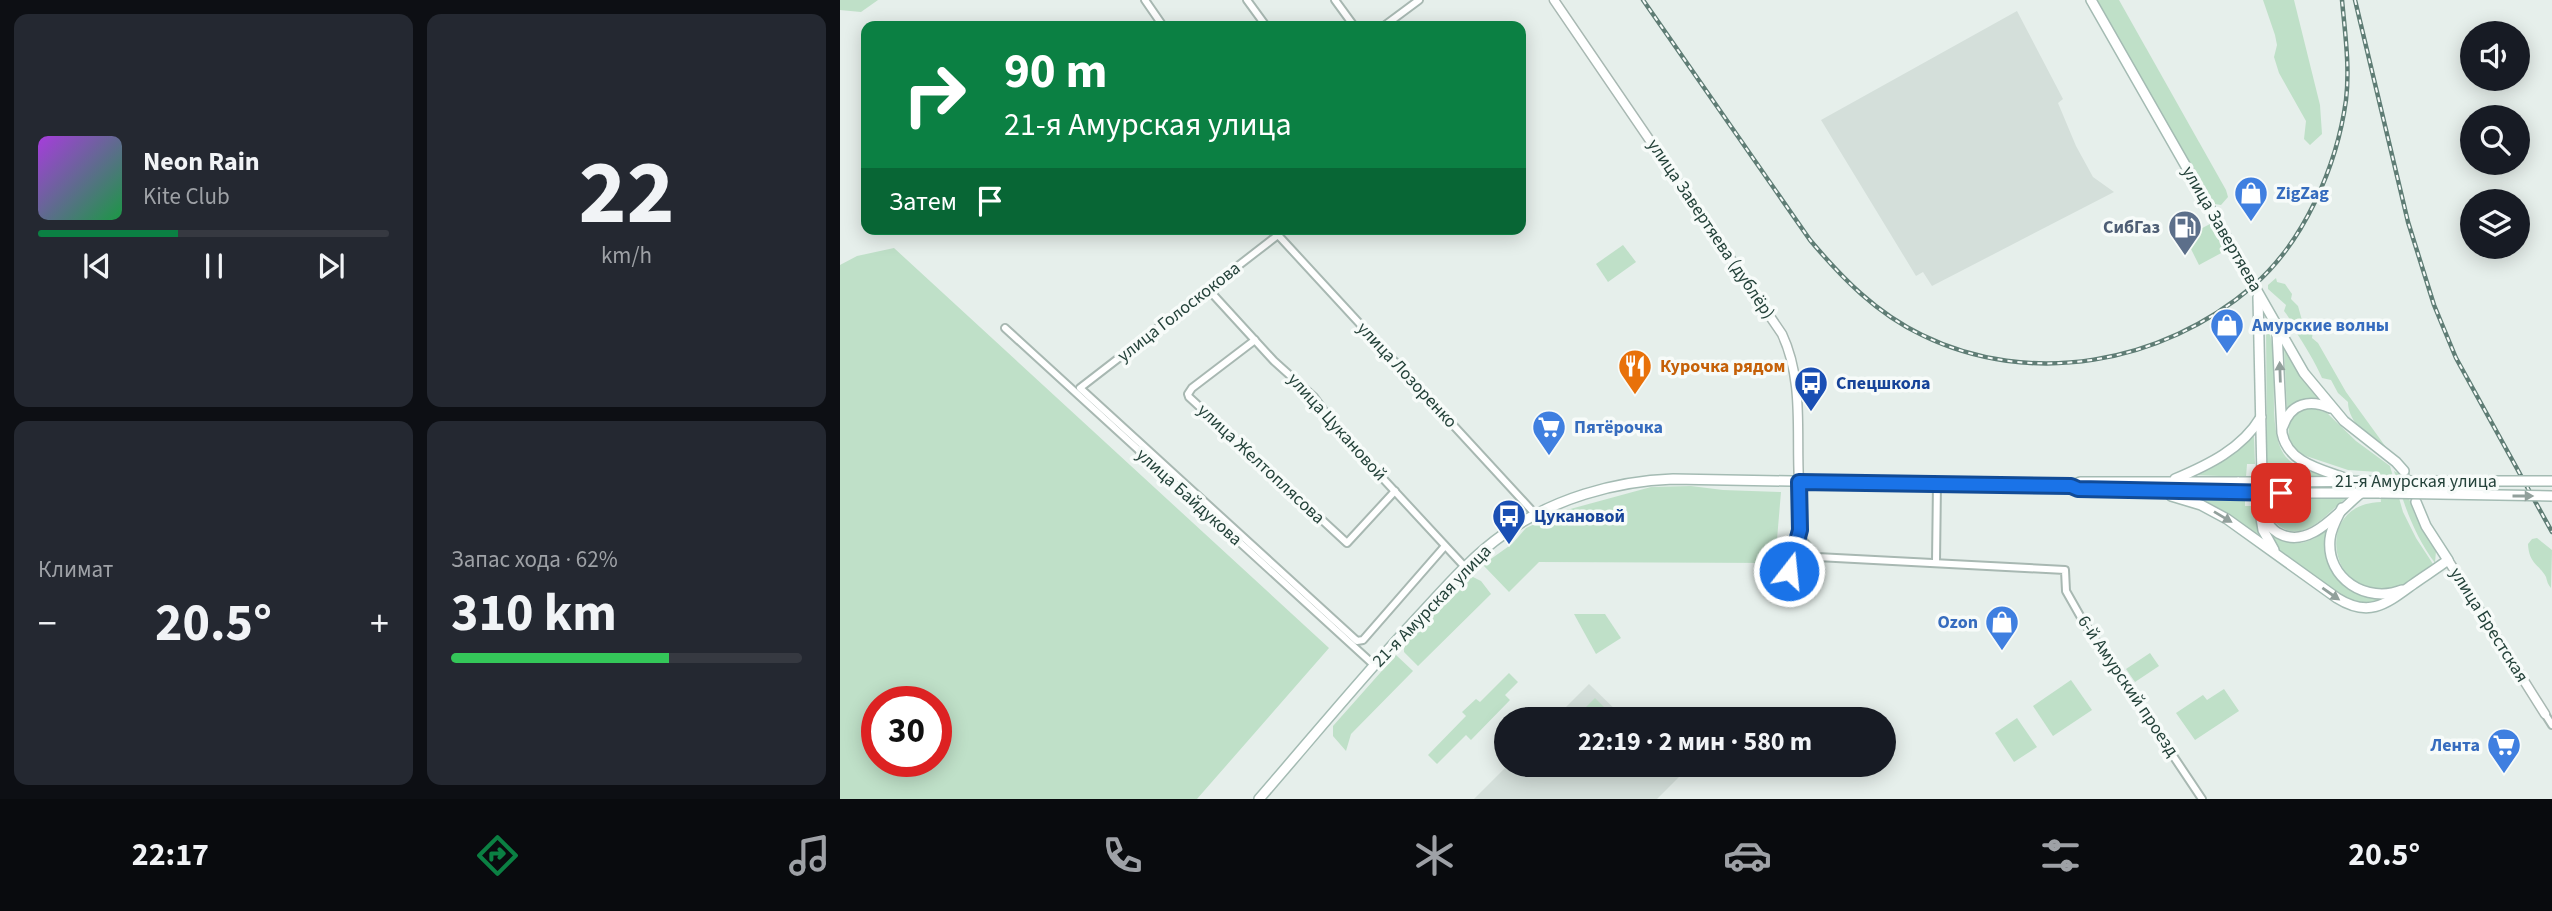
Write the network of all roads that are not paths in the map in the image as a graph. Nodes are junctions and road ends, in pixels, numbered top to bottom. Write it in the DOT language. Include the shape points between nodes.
graph roads {
  1 [pos="1145,0"];
  2 [pos="1247,0"];
  3 [pos="1335,0"];
  4 [pos="1419,0"];
  5 [pos="1554,0"];
  6 [pos="2091,0"];
  7 [pos="1160,21"];
  8 [pos="1262,21"];
  9 [pos="1350,21"];
  10 [pos="1391,21"];
  11 [pos="1278,235"];
  12 [pos="1208,289"];
  13 [pos="2258,292"];
  14 [pos="2272,318"];
  15 [pos="2260,320"];
  16 [pos="1005,328"];
  17 [pos="1255,340"];
  18 [pos="1080,388"];
  19 [pos="2330,408"];
  20 [pos="2262,415"];
  21 [pos="2282,427"];
  22 [pos="2403,471"];
  23 [pos="2262,477"];
  24 [pos="2169,481"];
  25 [pos="2352,481"];
  26 [pos="2552,481"];
  27 [pos="1799,482"];
  28 [pos="1937,485"];
  29 [pos="2071,486"];
  30 [pos="1395,491"];
  31 [pos="2166,492"];
  32 [pos="2361,493"];
  33 [pos="2552,496"];
  34 [pos="2416,502"];
  35 [pos="2342,509"];
  36 [pos="1536,514"];
  37 [pos="1799,536"];
  38 [pos="1445,546"];
  39 [pos="2277,555"];
  40 [pos="2448,560"];
  41 [pos="1936,562"];
  42 [pos="1465,567"];
  43 [pos="1785,575"];
  44 [pos="2410,587"];
  45 [pos="1374,665"];
  46 [pos="2545,714"];
  47 [pos="2552,725"];
  48 [pos="1259,799"];
  49 [pos="2202,799"];
  1 -- 7 [label="street"];
  2 -- 8 [label="street"];
  3 -- 9 [label="street"];
  4 -- 10 [label="street"];
  5 -- 27 [label="street, улица Завертяева (дублёр)" via="1782,334 1798,387"];
  6 -- 13 [label="main road, улица Завертяева"];
  11 -- 12 [label="street, улица Голоскокова"];
  11 -- 36 [label="street, улица Лозоренко"];
  12 -- 17 [label="street, улица Цукановой"];
  12 -- 18 [label="street, улица Голоскокова"];
  13 -- 14 [label="main road, улица Завертяева"];
  13 -- 15 [label="main road"];
  14 -- 15 [label="main road"];
  14 -- 19 [label="main road, улица Завертяева"];
  21 -- 14 [label="main road, one-way" via="2278,344"];
  15 -- 20 [label="main road"];
  16 -- 45 [label="street, улица Байдукова"];
  17 -- 30 [label="street, улица Цукановой" via="1314,397"];
  17 -- 30 [label="street, улица Желтоплясова" via="1192,388 1189,397 1346,543"];
  18 -- 38 [label="street, улица Байдукова" via="1360,641"];
  19 -- 21 [label="main road" via="2311,402 2301,405"];
  19 -- 22 [label="main road, улица Завертяева"];
  20 -- 23 [label="main road"];
  20 -- 24 [label="main road" via="2250,435 2206,465"];
  21 -- 25 [label="main road" via="2284,443 2297,458"];
  24 -- 25 [label="main road, 21-я Амурская улица, bridge"];
  24 -- 29 [label="main road, 21-я Амурская улица" via="2080,482"];
  25 -- 26 [label="main road, 21-я Амурская улица, bridge"];
  27 -- 28 [label="main road, 21-я Амурская улица"];
  27 -- 36 [label="main road, 21-я Амурская улица" via="1652,480 1583,495"];
  27 -- 37 [label="street"];
  28 -- 29 [label="main road, 21-я Амурская улица"];
  28 -- 41 [label="street"];
  29 -- 31 [label="main road, 21-я Амурская улица"];
  30 -- 38 [label="street, улица Цукановой"];
  31 -- 32 [label="main road, 21-я Амурская улица, bridge"];
  31 -- 39 [label="main road, one-way" via="2219,514"];
  32 -- 33 [label="main road, 21-я Амурская улица, one-way, bridge"];
  32 -- 35 [label="main road"];
  34 -- 40 [label="main road"];
  35 -- 39 [label="main road" via="2313,533 2294,538 2270,527 2263,504 2263,530"];
  35 -- 44 [label="main road" via="2332,529 2330,547 2334,565 2344,578 2359,590 2378,594"];
  36 -- 42 [label="main road, 21-я Амурская улица"];
  37 -- 41 [label="street" via="1817,557"];
  37 -- 43 [label="street"];
  38 -- 42 [label="street, улица Цукановой"];
  39 -- 44 [label="main road, one-way" via="2357,607 2388,603"];
  40 -- 44 [label="main road"];
  40 -- 46 [label="street, улица Брестская"];
  41 -- 49 [label="street, 6-й Амурский проезд" via="2064,570 2066,591 2083,621"];
  42 -- 45 [label="main road, 21-я Амурская улица"];
  45 -- 48 [label="main road, 21-я Амурская улица"];
  46 -- 47 [label="street, улица Брестская"];
}
